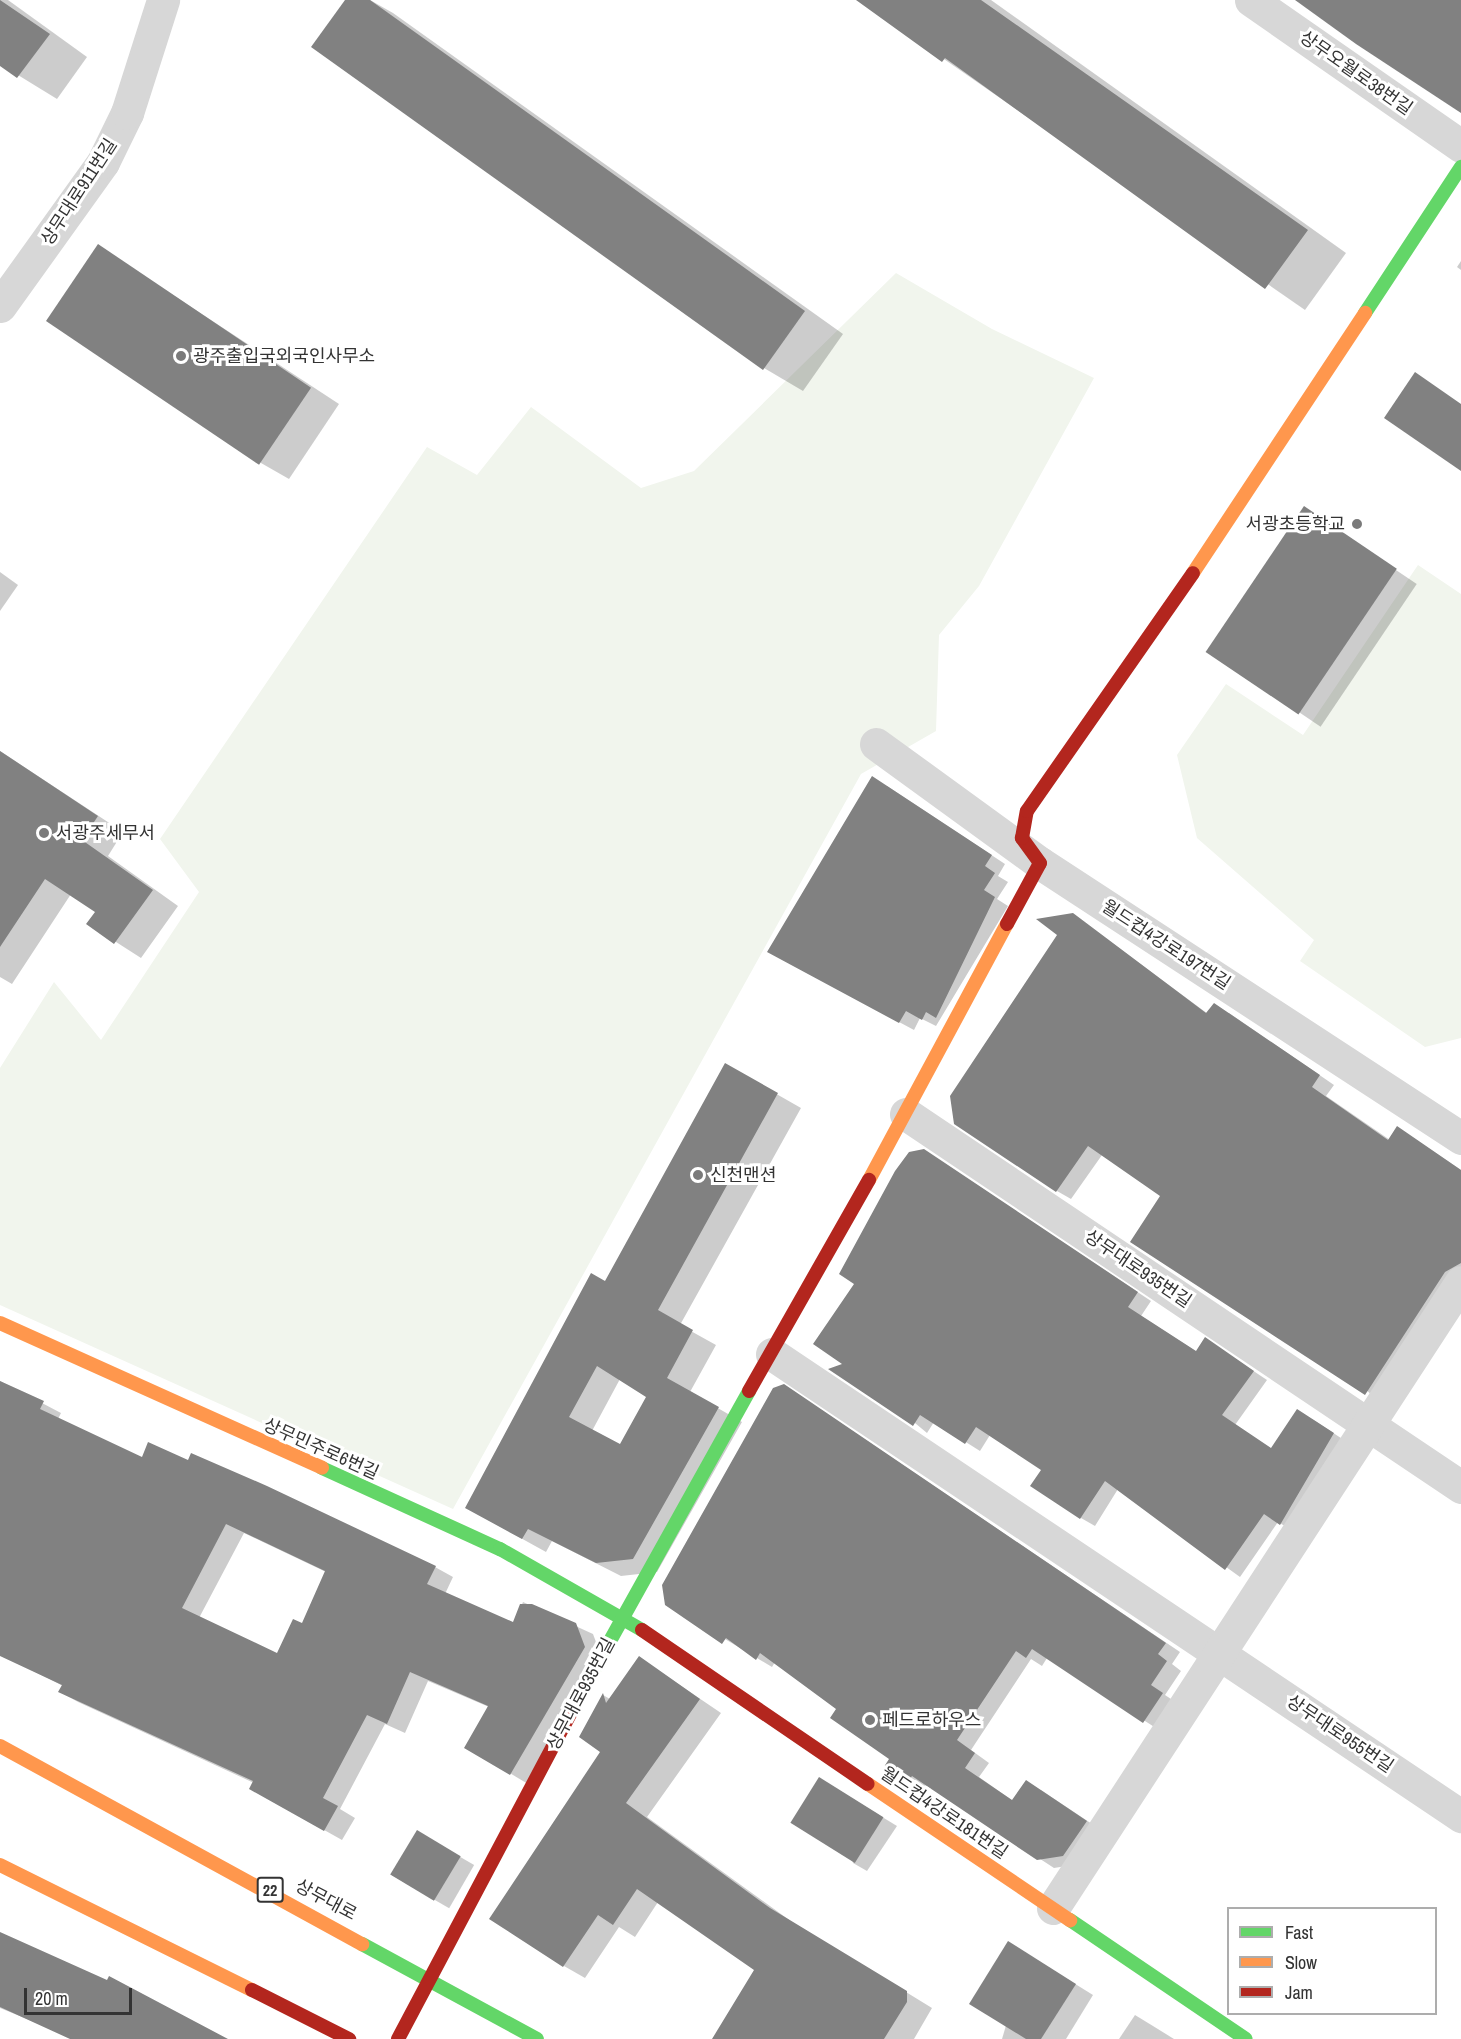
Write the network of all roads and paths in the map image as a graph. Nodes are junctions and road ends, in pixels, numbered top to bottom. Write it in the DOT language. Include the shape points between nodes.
graph roads {
  1 [pos="163,0"];
  2 [pos="1251,0"];
  3 [pos="1461,146"];
  4 [pos="1461,167"];
  5 [pos="0,306"];
  6 [pos="876,744"];
  7 [pos="1040,863"];
  8 [pos="906,1114"];
  9 [pos="1461,1138"];
  10 [pos="1461,1282"];
  11 [pos="0,1323"];
  12 [pos="772,1354"];
  13 [pos="1369,1424"];
  14 [pos="1461,1487"];
  15 [pos="622,1617"];
  16 [pos="1219,1653"];
  17 [pos="0,1746"];
  18 [pos="1461,1816"];
  19 [pos="0,1865"];
  20 [pos="1053,1908"];
  21 [pos="431,1979"];
  22 [pos="349,2039"];
  23 [pos="398,2039"];
  24 [pos="537,2039"];
  25 [pos="1246,2039"];
  1 -- 5 [label="street, 상무대로911번길" via="127,113 104,162"];
  2 -- 3 [label="street, 상무오월로38번길"];
  4 -- 7 [label="street" via="1223,530 1027,811 1022,838"];
  6 -- 7 [label="street, 월드컵4강로197번길"];
  7 -- 8 [label="street, 상무대로935번길"];
  7 -- 9 [label="street, 월드컵4강로197번길"];
  8 -- 12 [label="street, 상무대로935번길"];
  8 -- 13 [label="street, 상무대로935번길"];
  10 -- 13 [label="street"];
  11 -- 15 [label="street, 상무민주로6번길" via="500,1549"];
  12 -- 15 [label="street, 상무대로935번길"];
  12 -- 16 [label="street"];
  13 -- 14 [label="street"];
  13 -- 16 [label="street"];
  15 -- 20 [label="street, 월드컵4강로181번길"];
  15 -- 21 [label="street, 상무대로935번길"];
  16 -- 18 [label="street, 상무대로955번길"];
  16 -- 20 [label="street"];
  17 -- 21 [label="street, 상무대로 / 22"];
  19 -- 22 [label="street"];
  20 -- 25 [label="street, 월드컵4강로181번길"];
  21 -- 23 [label="street, 상무대로935번길"];
  21 -- 24 [label="street, 상무대로 / 22"];
}
